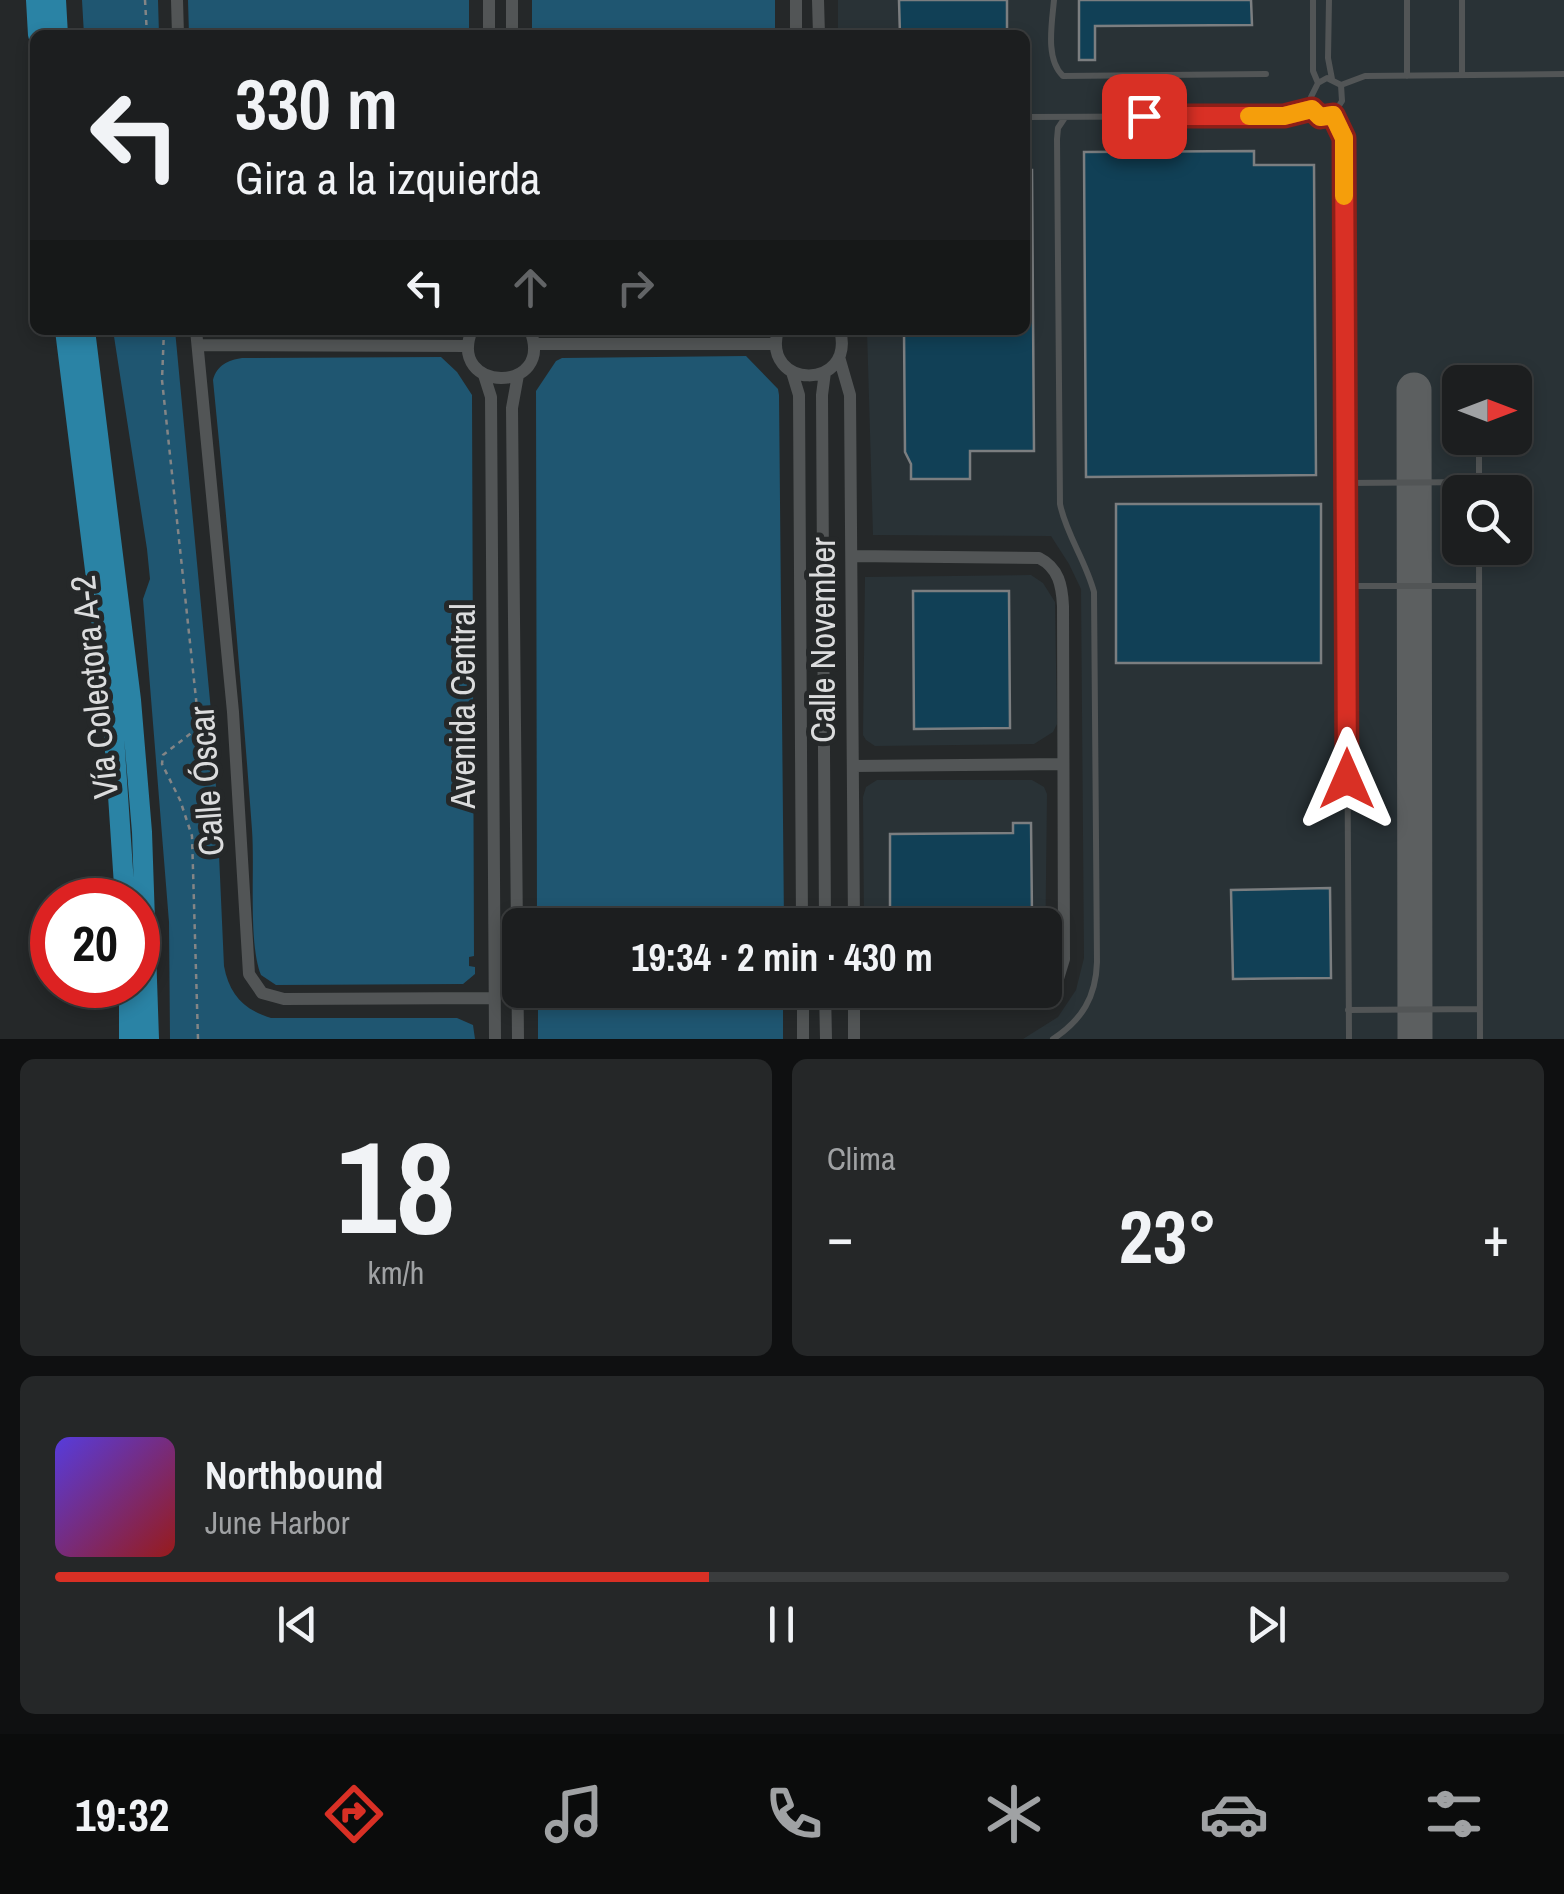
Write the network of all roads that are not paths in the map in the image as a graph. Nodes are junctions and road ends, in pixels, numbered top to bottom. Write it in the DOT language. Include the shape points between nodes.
graph roads {
  1 [pos="36,0"];
  2 [pos="56,0"];
  3 [pos="177,0"];
  4 [pos="489,0"];
  5 [pos="512,0"];
  6 [pos="796,0"];
  7 [pos="818,0"];
  8 [pos="1054,0"];
  9 [pos="1313,0"];
  10 [pos="1328,0"];
  11 [pos="1407,0"];
  12 [pos="1462,0"];
  13 [pos="38,30"];
  14 [pos="58,30"];
  15 [pos="178,30"];
  16 [pos="489,30"];
  17 [pos="512,30"];
  18 [pos="796,30"];
  19 [pos="819,30"];
  20 [pos="1266,74"];
  21 [pos="1564,74"];
  22 [pos="1462,75"];
  23 [pos="1407,76"];
  24 [pos="1332,79"];
  25 [pos="1318,83"];
  26 [pos="1341,85"];
  27 [pos="1312,109"];
  28 [pos="1333,115"];
  29 [pos="1030,118"];
  30 [pos="1064,118"];
  31 [pos="66,335"];
  32 [pos="86,335"];
  33 [pos="197,335"];
  34 [pos="471,335"];
  35 [pos="531,335"];
  36 [pos="841,335"];
  37 [pos="777,337"];
  38 [pos="534,344"];
  39 [pos="198,346"];
  40 [pos="468,346"];
  41 [pos="839,358"];
  42 [pos="792,372"];
  43 [pos="825,372"];
  44 [pos="484,374"];
  45 [pos="518,375"];
  46 [pos="1442,482"];
  47 [pos="1346,483"];
  48 [pos="852,556"];
  49 [pos="1480,565"];
  50 [pos="1346,586"];
  51 [pos="1480,586"];
  52 [pos="1063,764"];
  53 [pos="853,766"];
  54 [pos="124,878"];
  55 [pos="802,908"];
  56 [pos="825,908"];
  57 [pos="854,908"];
  58 [pos="1062,965"];
  59 [pos="494,998"];
  60 [pos="129,1008"];
  61 [pos="802,1008"];
  62 [pos="826,1008"];
  63 [pos="854,1008"];
  64 [pos="1348,1010"];
  65 [pos="1480,1010"];
  66 [pos="130,1039"];
  67 [pos="149,1039"];
  68 [pos="494,1039"];
  69 [pos="518,1039"];
  70 [pos="803,1039"];
  71 [pos="826,1039"];
  72 [pos="854,1039"];
  73 [pos="1053,1039"];
  74 [pos="1348,1039"];
  75 [pos="1480,1039"];
  1 -- 13 [label="main road"];
  2 -- 14 [label="main road"];
  3 -- 15 [label="street"];
  4 -- 16 [label="street"];
  5 -- 17 [label="street"];
  6 -- 18 [label="street"];
  7 -- 19 [label="street"];
  8 -- 20 [label="lane" via="1052,51 1063,76"];
  9 -- 25 [label="lane"];
  10 -- 24 [label="lane"];
  11 -- 23 [label="lane"];
  12 -- 22 [label="lane"];
  21 -- 22 [label="lane"];
  22 -- 23 [label="lane"];
  23 -- 26 [label="lane" via="1365,76"];
  24 -- 25 [label="lane"];
  24 -- 26 [label="lane"];
  25 -- 27 [label="lane"];
  26 -- 28 [label="lane" via="1342,101"];
  27 -- 28 [label="lane" via="1320,117"];
  27 -- 30 [label="lane" via="1284,116"];
  28 -- 47 [label="lane" via="1344,138"];
  29 -- 30 [label="lane"];
  30 -- 73 [label="lane" via="1057,139 1060,504 1094,592 1097,962 1084,1011"];
  31 -- 54 [label="main road, Vía Colectora A-2" via="112,706"];
  32 -- 67 [label="main road, Vía Colectora A-2" via="133,718"];
  33 -- 39 [label="street, Calle Óscar"];
  34 -- 40 [label="street"];
  35 -- 38 [label="street"];
  36 -- 41 [label="street, Calle November"];
  37 -- 38 [label="street"];
  37 -- 42 [label="street" via="778,355"];
  38 -- 45 [label="street"];
  39 -- 40 [label="street"];
  39 -- 59 [label="street, Calle Óscar" via="233,712 249,974 262,992 284,999"];
  40 -- 44 [label="street"];
  41 -- 43 [label="street"];
  41 -- 48 [label="street, Calle November" via="850,395"];
  42 -- 43 [label="street"];
  42 -- 55 [label="street, Calle November" via="800,395"];
  43 -- 56 [label="street, Calle November"];
  44 -- 45 [label="street" via="501,380"];
  44 -- 59 [label="street, Avenida Central" via="491,397"];
  45 -- 69 [label="street, Avenida Central" via="512,408"];
  46 -- 47 [label="lane"];
  47 -- 50 [label="lane"];
  48 -- 52 [label="street" via="1040,558 1054,569 1062,590"];
  48 -- 53 [label="street, Calle November"];
  49 -- 51 [label="lane"];
  50 -- 51 [label="lane"];
  50 -- 64 [label="lane"];
  51 -- 65 [label="lane"];
  52 -- 53 [label="street"];
  52 -- 58 [label="street"];
  53 -- 57 [label="street, Calle November"];
  59 -- 68 [label="street, Avenida Central"];
  60 -- 66 [label="main road"];
  61 -- 70 [label="street"];
  62 -- 71 [label="street"];
  63 -- 72 [label="street"];
  64 -- 65 [label="lane"];
  64 -- 74 [label="lane"];
  65 -- 75 [label="lane"];
}
